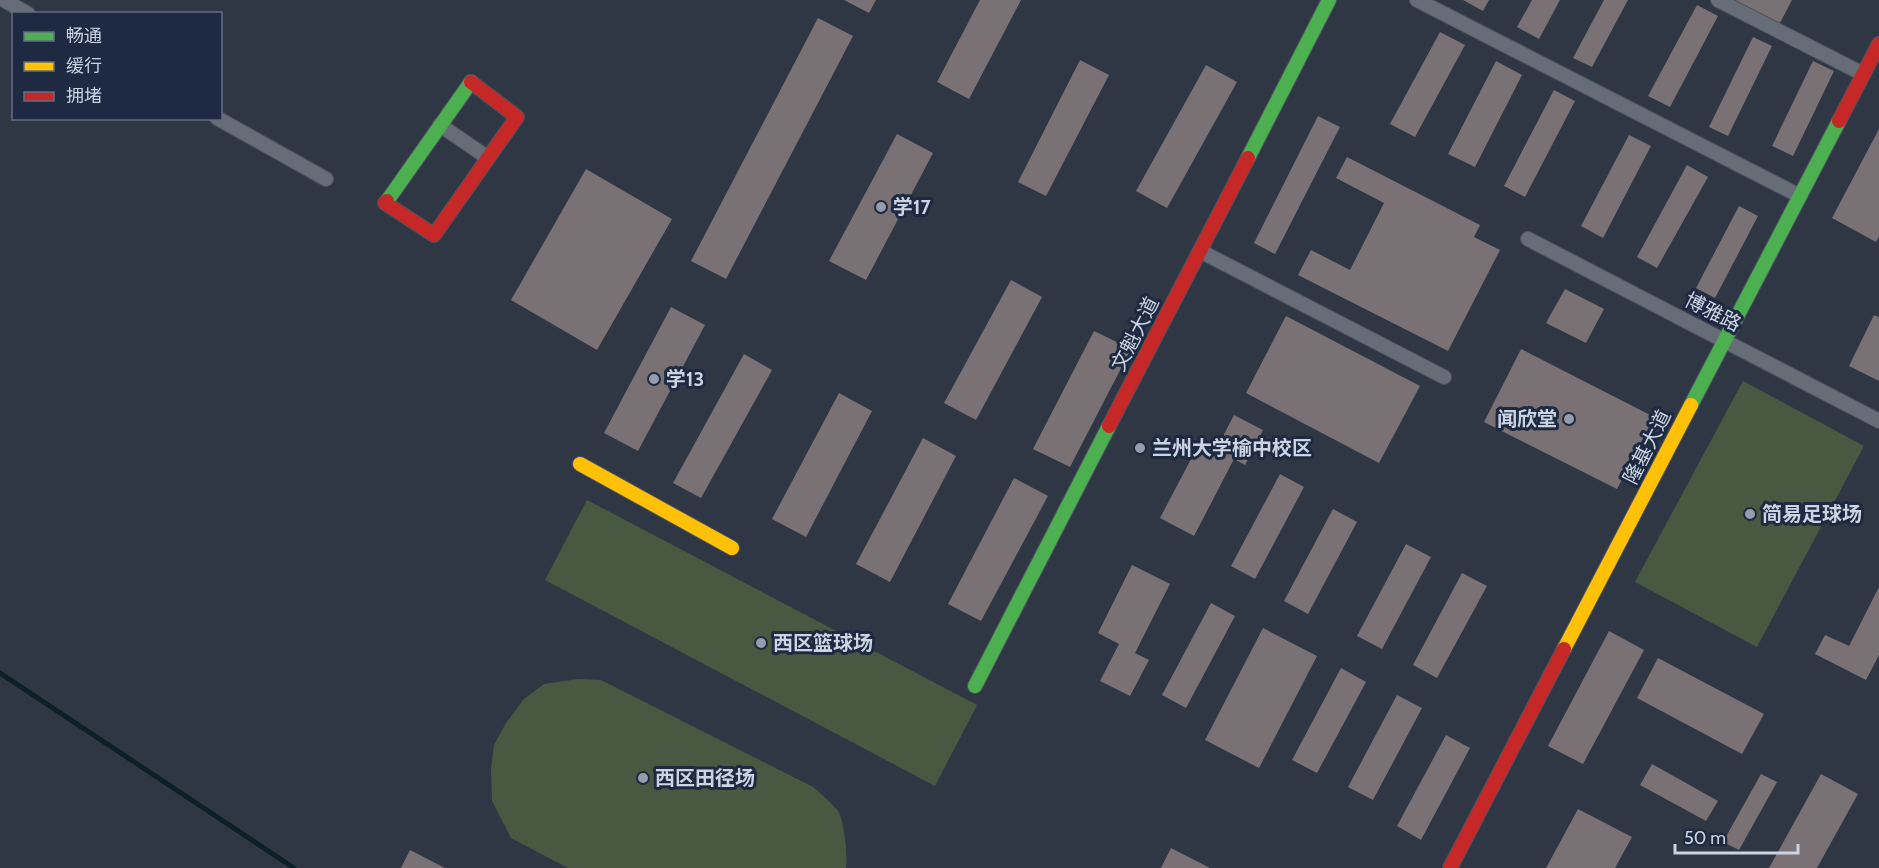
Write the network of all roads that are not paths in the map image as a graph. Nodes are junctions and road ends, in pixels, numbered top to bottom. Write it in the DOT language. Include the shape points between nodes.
graph roads {
  1 [pos="1329,0"];
  2 [pos="1417,0"];
  3 [pos="1718,0"];
  4 [pos="2,1"];
  5 [pos="24,12"];
  6 [pos="1879,44"];
  7 [pos="1863,74"];
  8 [pos="221,120"];
  9 [pos="440,125"];
  10 [pos="488,158"];
  11 [pos="326,179"];
  12 [pos="1800,196"];
  13 [pos="1528,239"];
  14 [pos="1200,251"];
  15 [pos="1725,340"];
  16 [pos="1444,377"];
  17 [pos="1879,421"];
  18 [pos="580,464"];
  19 [pos="732,548"];
  20 [pos="975,686"];
  21 [pos="1450,868"];
  1 -- 14 [label="street, 文魁大道"];
  2 -- 12 [label="street"];
  3 -- 7 [label="street"];
  4 -- 5 [label="street"];
  6 -- 7 [label="street, 隆基大道"];
  7 -- 12 [label="street, 隆基大道"];
  8 -- 11 [label="street"];
  9 -- 10 [label="street"];
  9 -- 10 [label="street" via="471,82 517,117"];
  9 -- 10 [label="street" via="385,202 434,235"];
  12 -- 15 [label="street, 隆基大道"];
  13 -- 15 [label="street, 博雅路"];
  14 -- 16 [label="street"];
  14 -- 20 [label="street, 文魁大道"];
  15 -- 17 [label="street, 博雅路"];
  15 -- 21 [label="street, 隆基大道"];
  18 -- 19 [label="street"];
}
